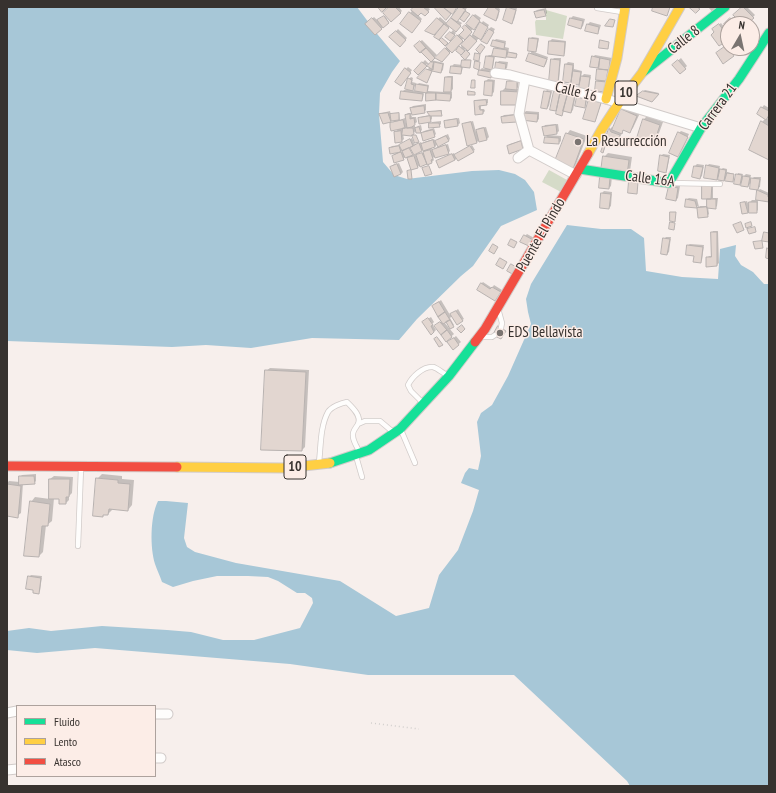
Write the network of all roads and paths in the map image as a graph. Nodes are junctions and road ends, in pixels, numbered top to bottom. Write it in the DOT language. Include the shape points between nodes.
graph roads {
  1 [pos="680,7"];
  2 [pos="725,7"];
  3 [pos="598,8"];
  4 [pos="624,10"];
  5 [pos="769,33"];
  6 [pos="495,73"];
  7 [pos="642,73"];
  8 [pos="525,79"];
  9 [pos="606,99"];
  10 [pos="619,103"];
  11 [pos="701,128"];
  12 [pos="529,150"];
  13 [pos="518,158"];
  14 [pos="576,174"];
  15 [pos="669,183"];
  16 [pos="720,184"];
  17 [pos="498,307"];
  18 [pos="501,328"];
  19 [pos="495,335"];
  20 [pos="480,336"];
  21 [pos="449,376"];
  22 [pos="424,404"];
  23 [pos="358,424"];
  24 [pos="397,431"];
  25 [pos="357,453"];
  26 [pos="415,463"];
  27 [pos="318,464"];
  28 [pos="7,466"];
  29 [pos="81,467"];
  30 [pos="362,477"];
  31 [pos="78,546"];
  32 [pos="156,714"];
  33 [pos="168,714"];
  34 [pos="371,723"];
  35 [pos="419,728"];
  1 -- 7 [label="main road, 10"];
  2 -- 7 [label="main road, Calle 8"];
  3 -- 4 [label="lane"];
  4 -- 9 [label="main road" via="617,58"];
  5 -- 11 [label="main road, Carrera 21" via="739,79"];
  6 -- 8 [label="street, Calle 16"];
  7 -- 10 [label="main road, 10"];
  8 -- 9 [label="street, Calle 16"];
  8 -- 12 [label="street" via="519,114"];
  9 -- 10 [label="street, Calle 16"];
  10 -- 11 [label="street, Calle 16"];
  10 -- 14 [label="main road, 10"];
  11 -- 15 [label="main road, Carrera 21"];
  12 -- 13 [label="street"];
  12 -- 14 [label="street"];
  14 -- 15 [label="main road, Calle 16A"];
  14 -- 17 [label="main road, Puente El Pindo / 10"];
  15 -- 16 [label="lane, Calle 16A"];
  17 -- 18 [label="lane"];
  17 -- 20 [label="main road, 10"];
  19 -- 20 [label="lane" via="487,338"];
  20 -- 21 [label="main road, 10"];
  21 -- 22 [label="main road, 10"];
  21 -- 22 [label="lane" via="433,367 423,369 411,379 408,385 411,391"];
  22 -- 24 [label="main road, 10"];
  23 -- 24 [label="lane" via="380,421"];
  23 -- 25 [label="lane" via="354,428 353,436"];
  23 -- 27 [label="lane" via="359,420 354,410 347,402 328,411 323,426"];
  24 -- 25 [label="main road, 10" via="369,450"];
  24 -- 26 [label="lane"];
  25 -- 27 [label="main road, 10" via="330,463"];
  25 -- 30 [label="lane"];
  27 -- 29 [label="main road, 10" via="286,468"];
  28 -- 29 [label="main road, 10"];
  29 -- 31 [label="lane"];
  32 -- 33 [label="street"];
  34 -- 35 [label="path"];
}
